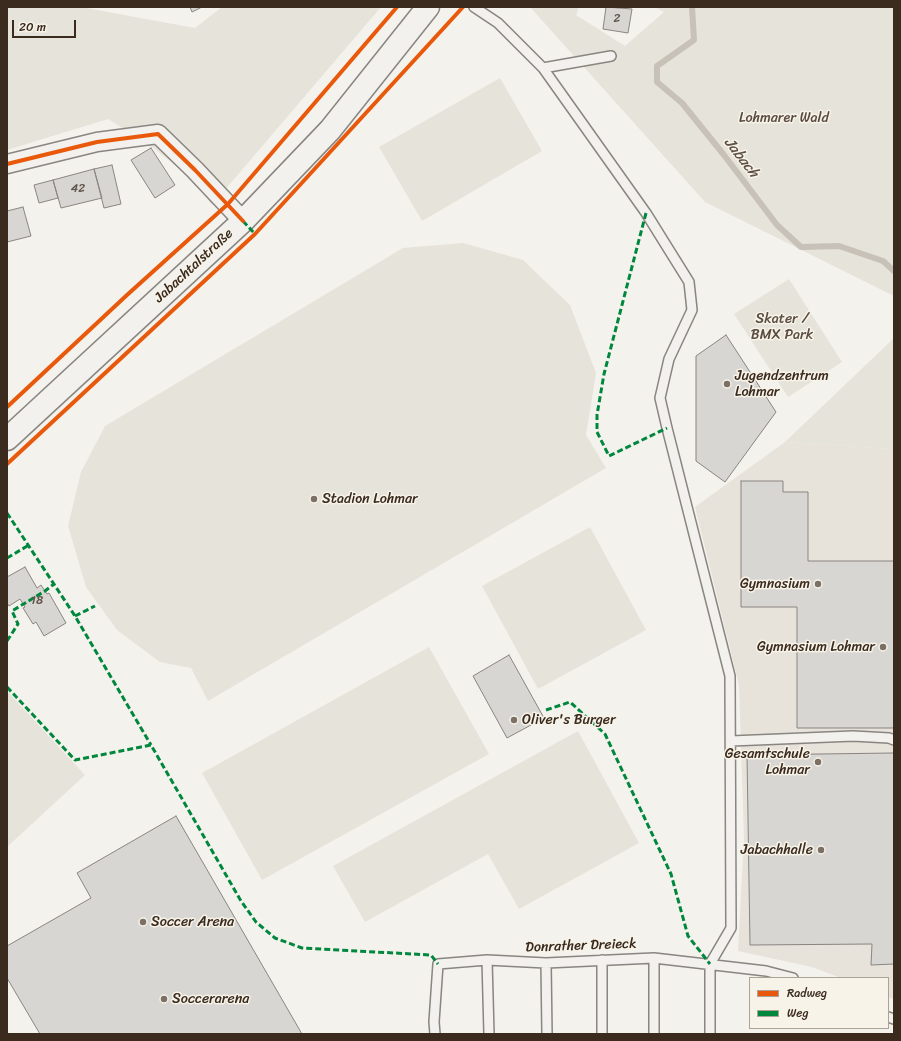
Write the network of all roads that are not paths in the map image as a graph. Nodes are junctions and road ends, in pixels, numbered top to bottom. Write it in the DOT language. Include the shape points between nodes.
graph roads {
  1 [pos="428,7"];
  2 [pos="474,7"];
  3 [pos="612,56"];
  4 [pos="543,68"];
  5 [pos="7,164"];
  6 [pos="243,221"];
  7 [pos="7,439"];
  8 [pos="894,740"];
  9 [pos="731,742"];
  10 [pos="654,958"];
  11 [pos="487,960"];
  12 [pos="602,960"];
  13 [pos="546,963"];
  14 [pos="710,964"];
  15 [pos="789,977"];
  16 [pos="435,1034"];
  17 [pos="489,1034"];
  18 [pos="547,1034"];
  19 [pos="602,1034"];
  20 [pos="654,1034"];
  21 [pos="710,1034"];
  1 -- 6 [label="main road, Jabachtalstraße" via="330,130"];
  2 -- 4 [label="lane" via="498,23"];
  3 -- 4 [label="lane"];
  4 -- 9 [label="lane" via="646,214 690,282 692,310 669,359 660,398 730,676"];
  5 -- 6 [label="street" via="97,142 158,134"];
  6 -- 7 [label="main road, Jabachtalstraße"];
  8 -- 9 [label="lane" via="853,736"];
  9 -- 14 [label="lane" via="731,928"];
  10 -- 12 [label="lane, Donrather Dreieck"];
  10 -- 14 [label="lane, Donrather Dreieck"];
  10 -- 20 [label="lane"];
  11 -- 13 [label="lane, Donrather Dreieck"];
  11 -- 16 [label="lane, Donrather Dreieck" via="438,964"];
  11 -- 17 [label="lane"];
  12 -- 13 [label="lane, Donrather Dreieck"];
  12 -- 19 [label="lane"];
  13 -- 18 [label="lane"];
  14 -- 15 [label="lane, Donrather Dreieck" via="766,971"];
  14 -- 21 [label="lane"];
}
